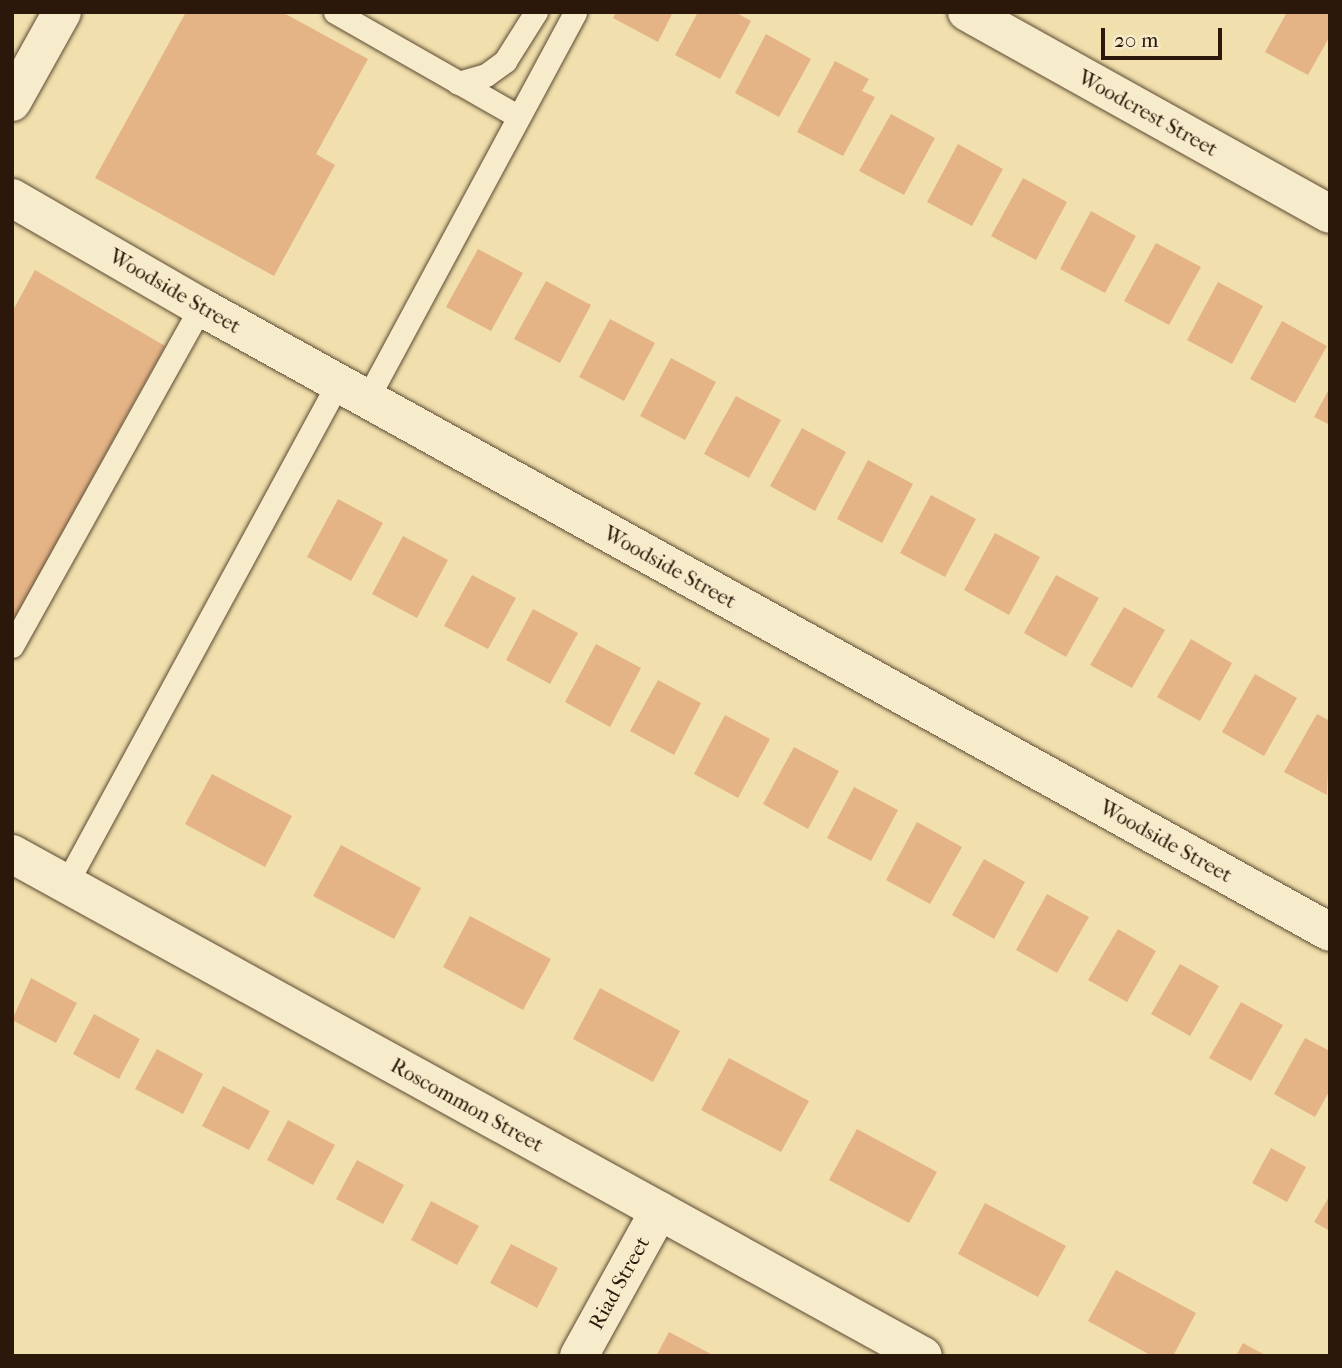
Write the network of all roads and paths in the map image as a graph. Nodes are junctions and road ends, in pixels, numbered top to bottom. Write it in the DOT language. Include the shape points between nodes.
graph roads {
  1 [pos="62,12"];
  2 [pos="335,12"];
  3 [pos="536,12"];
  4 [pos="575,12"];
  5 [pos="967,12"];
  6 [pos="458,83"];
  7 [pos="12,102"];
  8 [pos="517,116"];
  9 [pos="12,198"];
  10 [pos="1330,214"];
  11 [pos="201,307"];
  12 [pos="352,391"];
  13 [pos="12,646"];
  14 [pos="12,854"];
  15 [pos="66,884"];
  16 [pos="1330,932"];
  17 [pos="659,1211"];
  18 [pos="579,1356"];
  19 [pos="923,1356"];
  1 -- 7 [label="street"];
  2 -- 6 [label="lane"];
  3 -- 6 [label="lane" via="505,61 486,75"];
  4 -- 8 [label="lane"];
  5 -- 10 [label="street, Woodcrest Street"];
  6 -- 8 [label="lane"];
  8 -- 12 [label="lane"];
  9 -- 11 [label="street, Woodside Street"];
  11 -- 12 [label="street, Woodside Street"];
  11 -- 13 [label="lane"];
  12 -- 15 [label="lane"];
  12 -- 16 [label="street, Woodside Street"];
  14 -- 15 [label="street, Roscommon Street"];
  15 -- 17 [label="street, Roscommon Street"];
  17 -- 18 [label="street, Riad Street"];
  17 -- 19 [label="street, Roscommon Street"];
}
